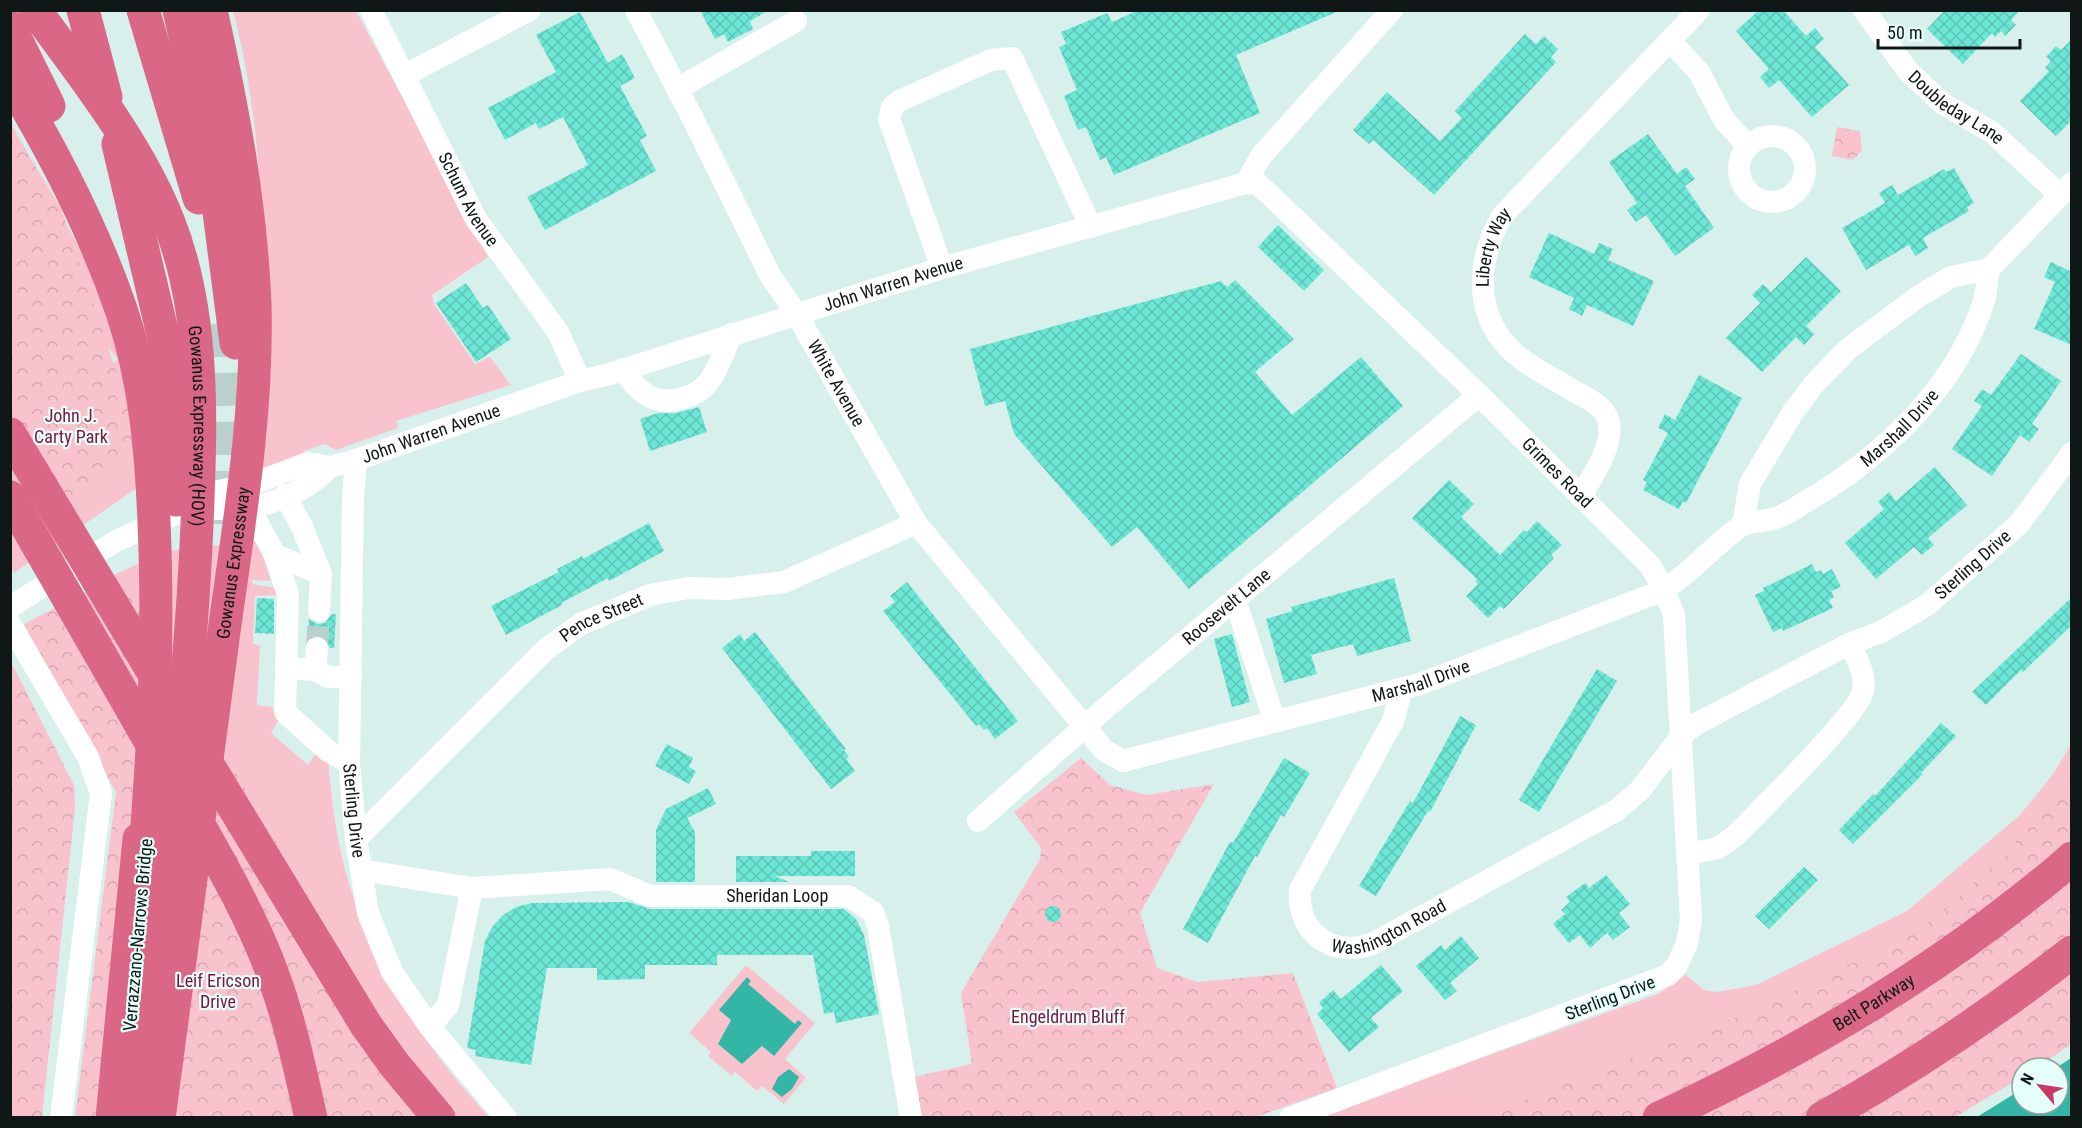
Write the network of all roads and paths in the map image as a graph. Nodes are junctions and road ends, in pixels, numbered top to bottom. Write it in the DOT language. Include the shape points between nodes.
graph roads {
  1 [pos="35,10"];
  2 [pos="82,10"];
  3 [pos="143,10"];
  4 [pos="179,10"];
  5 [pos="211,10"];
  6 [pos="371,10"];
  7 [pos="530,10"];
  8 [pos="636,10"];
  9 [pos="1392,10"];
  10 [pos="1699,10"];
  11 [pos="1863,10"];
  12 [pos="785,20"];
  13 [pos="10,27"];
  14 [pos="1670,41"];
  15 [pos="405,75"];
  16 [pos="10,80"];
  17 [pos="677,89"];
  18 [pos="10,97"];
  19 [pos="1748,146"];
  20 [pos="1246,183"];
  21 [pos="2066,189"];
  22 [pos="1091,227"];
  23 [pos="942,268"];
  24 [pos="1989,269"];
  25 [pos="796,313"];
  26 [pos="220,324"];
  27 [pos="732,334"];
  28 [pos="623,369"];
  29 [pos="580,381"];
  30 [pos="1479,395"];
  31 [pos="10,434"];
  32 [pos="2072,453"];
  33 [pos="356,460"];
  34 [pos="330,467"];
  35 [pos="285,495"];
  36 [pos="1581,496"];
  37 [pos="10,497"];
  38 [pos="178,503"];
  39 [pos="244,514"];
  40 [pos="916,523"];
  41 [pos="1743,525"];
  42 [pos="275,555"];
  43 [pos="321,574"];
  44 [pos="1664,590"];
  45 [pos="1235,600"];
  46 [pos="10,607"];
  47 [pos="319,611"];
  48 [pos="15,632"];
  49 [pos="1849,644"];
  50 [pos="286,668"];
  51 [pos="351,677"];
  52 [pos="1402,689"];
  53 [pos="1275,722"];
  54 [pos="1084,727"];
  55 [pos="1682,735"];
  56 [pos="154,752"];
  57 [pos="349,763"];
  58 [pos="978,820"];
  59 [pos="356,839"];
  60 [pos="1688,854"];
  61 [pos="2072,858"];
  62 [pos="361,870"];
  63 [pos="472,888"];
  64 [pos="159,920"];
  65 [pos="2072,952"];
  66 [pos="430,1027"];
  67 [pos="1660,1117"];
  68 [pos="62,1118"];
  69 [pos="112,1118"];
  70 [pos="124,1118"];
  71 [pos="137,1118"];
  72 [pos="152,1118"];
  73 [pos="159,1118"];
  74 [pos="311,1118"];
  75 [pos="439,1118"];
  76 [pos="506,1118"];
  77 [pos="911,1118"];
  78 [pos="1290,1118"];
  79 [pos="1821,1118"];
  1 -- 64 [label="highway, Gowanus Expressway (HOV)" via="153,185 183,266 193,317 199,464 195,568"];
  2 -- 56 [label="highway" via="148,268 164,339 172,406 180,551 172,669"];
  3 -- 26 [label="highway" via="196,185"];
  4 -- 39 [label="highway" via="210,143 234,321"];
  5 -- 39 [label="highway, Gowanus Expressway" via="242,164 251,237 254,379"];
  6 -- 15 [label="street, Schum Avenue"];
  7 -- 15 [label="street"];
  8 -- 17 [label="street, White Avenue"];
  9 -- 20 [label="street" via="1261,156"];
  10 -- 14 [label="street, Liberty Way"];
  11 -- 21 [label="street, Doubleday Lane" via="1908,71 1942,103 1993,134"];
  12 -- 17 [label="street"];
  13 -- 38 [label="highway" via="90,185 137,314"];
  14 -- 19 [label="street" via="1699,72 1724,120"];
  14 -- 36 [label="street, Liberty Way" via="1502,216 1485,258 1482,289 1487,313 1509,348 1528,364 1601,407 1609,421 1608,440"];
  15 -- 29 [label="street, Schum Avenue" via="476,219 558,332"];
  16 -- 56 [label="highway" via="60,166 92,233 123,314 144,401 155,545"];
  17 -- 25 [label="street, White Avenue" via="765,266"];
  18 -- 38 [label="highway" via="84,244"];
  20 -- 22 [label="street, John Warren Avenue"];
  20 -- 30 [label="street, Grimes Road" via="1258,184"];
  21 -- 24 [label="street"];
  22 -- 23 [label="street, John Warren Avenue"];
  22 -- 23 [label="street" via="1012,58 991,60 899,101 892,107 889,119"];
  23 -- 25 [label="street, John Warren Avenue"];
  24 -- 41 [label="street" via="1951,277 1865,335 1831,366 1793,412 1750,484"];
  24 -- 41 [label="street, Marshall Drive" via="1978,319 1951,368 1904,428 1852,472 1802,505 1776,519"];
  25 -- 27 [label="street, John Warren Avenue"];
  25 -- 40 [label="street, White Avenue"];
  27 -- 28 [label="street, John Warren Avenue"];
  27 -- 28 [label="street" via="708,383 698,393 673,401 657,400 635,388"];
  28 -- 29 [label="street, John Warren Avenue"];
  29 -- 33 [label="street, John Warren Avenue"];
  30 -- 36 [label="street, Grimes Road"];
  30 -- 45 [label="street, Roosevelt Lane"];
  31 -- 75 [label="highway" via="342,989 394,1064"];
  32 -- 49 [label="street, Sterling Drive" via="2019,524 1927,605 1881,632"];
  33 -- 34 [label="street, John Warren Avenue"];
  33 -- 51 [label="street, Sterling Drive"];
  34 -- 35 [label="street, John Warren Avenue" via="315,482"];
  34 -- 38 [label="street, John Warren Avenue" via="308,463 249,485"];
  35 -- 39 [label="street, John Warren Avenue"];
  35 -- 43 [label="street"];
  36 -- 44 [label="street, Grimes Road" via="1650,565"];
  37 -- 74 [label="highway" via="232,883 263,948 290,1026"];
  38 -- 39 [label="street, John Warren Avenue"];
  38 -- 46 [label="street, John Warren Avenue"];
  38 -- 69 [label="highway" via="163,551"];
  39 -- 42 [label="street"];
  39 -- 73 [label="highway, Gowanus Expressway"];
  40 -- 54 [label="street, White Avenue"];
  40 -- 59 [label="street, Pence Street" via="784,582 727,589 688,588 650,596 580,624 545,650"];
  41 -- 44 [label="street, Marshall Drive" via="1690,573"];
  42 -- 43 [label="street"];
  42 -- 50 [label="street" via="288,595"];
  43 -- 47 [label="street"];
  44 -- 52 [label="street, Marshall Drive"];
  44 -- 55 [label="street, Grimes Road" via="1674,615"];
  45 -- 53 [label="street"];
  45 -- 54 [label="street, Roosevelt Lane"];
  48 -- 68 [label="street" via="88,757 101,793"];
  49 -- 55 [label="street, Sterling Drive"];
  49 -- 60 [label="street" via="1864,675 1863,694 1844,720 1735,836 1718,848"];
  50 -- 51 [label="street" via="316,659 328,677"];
  50 -- 57 [label="street" via="285,712 328,751"];
  51 -- 57 [label="street, Sterling Drive"];
  52 -- 53 [label="street, Marshall Drive"];
  52 -- 55 [label="street, Washington Road" via="1393,721 1300,890 1302,915 1308,928 1329,946 1358,949 1372,944 1617,810 1640,790"];
  53 -- 54 [label="street, Marshall Drive" via="1123,761 1104,750"];
  54 -- 58 [label="street, Roosevelt Lane"];
  55 -- 60 [label="street, Grimes Road"];
  56 -- 70 [label="highway, Verrazzano-Narrows Bridge"];
  57 -- 59 [label="street, Sterling Drive"];
  59 -- 62 [label="street, Sterling Drive"];
  60 -- 78 [label="street, Sterling Drive" via="1691,920 1687,943 1668,975"];
  61 -- 67 [label="highway, Belt Parkway" via="1952,952 1904,984 1748,1075"];
  62 -- 63 [label="street, Sheridan Loop"];
  62 -- 66 [label="street, Sterling Drive" via="368,913 392,972"];
  63 -- 66 [label="street" via="448,1005"];
  63 -- 77 [label="street, Sheridan Loop" via="610,879 650,896 848,896 873,912 878,926"];
  64 -- 70 [label="highway"];
  64 -- 71 [label="highway, Verrazzano-Narrows Bridge"];
  64 -- 72 [label="highway"];
  65 -- 79 [label="highway" via="1972,1028"];
  66 -- 76 [label="street, Sterling Drive"];
}
